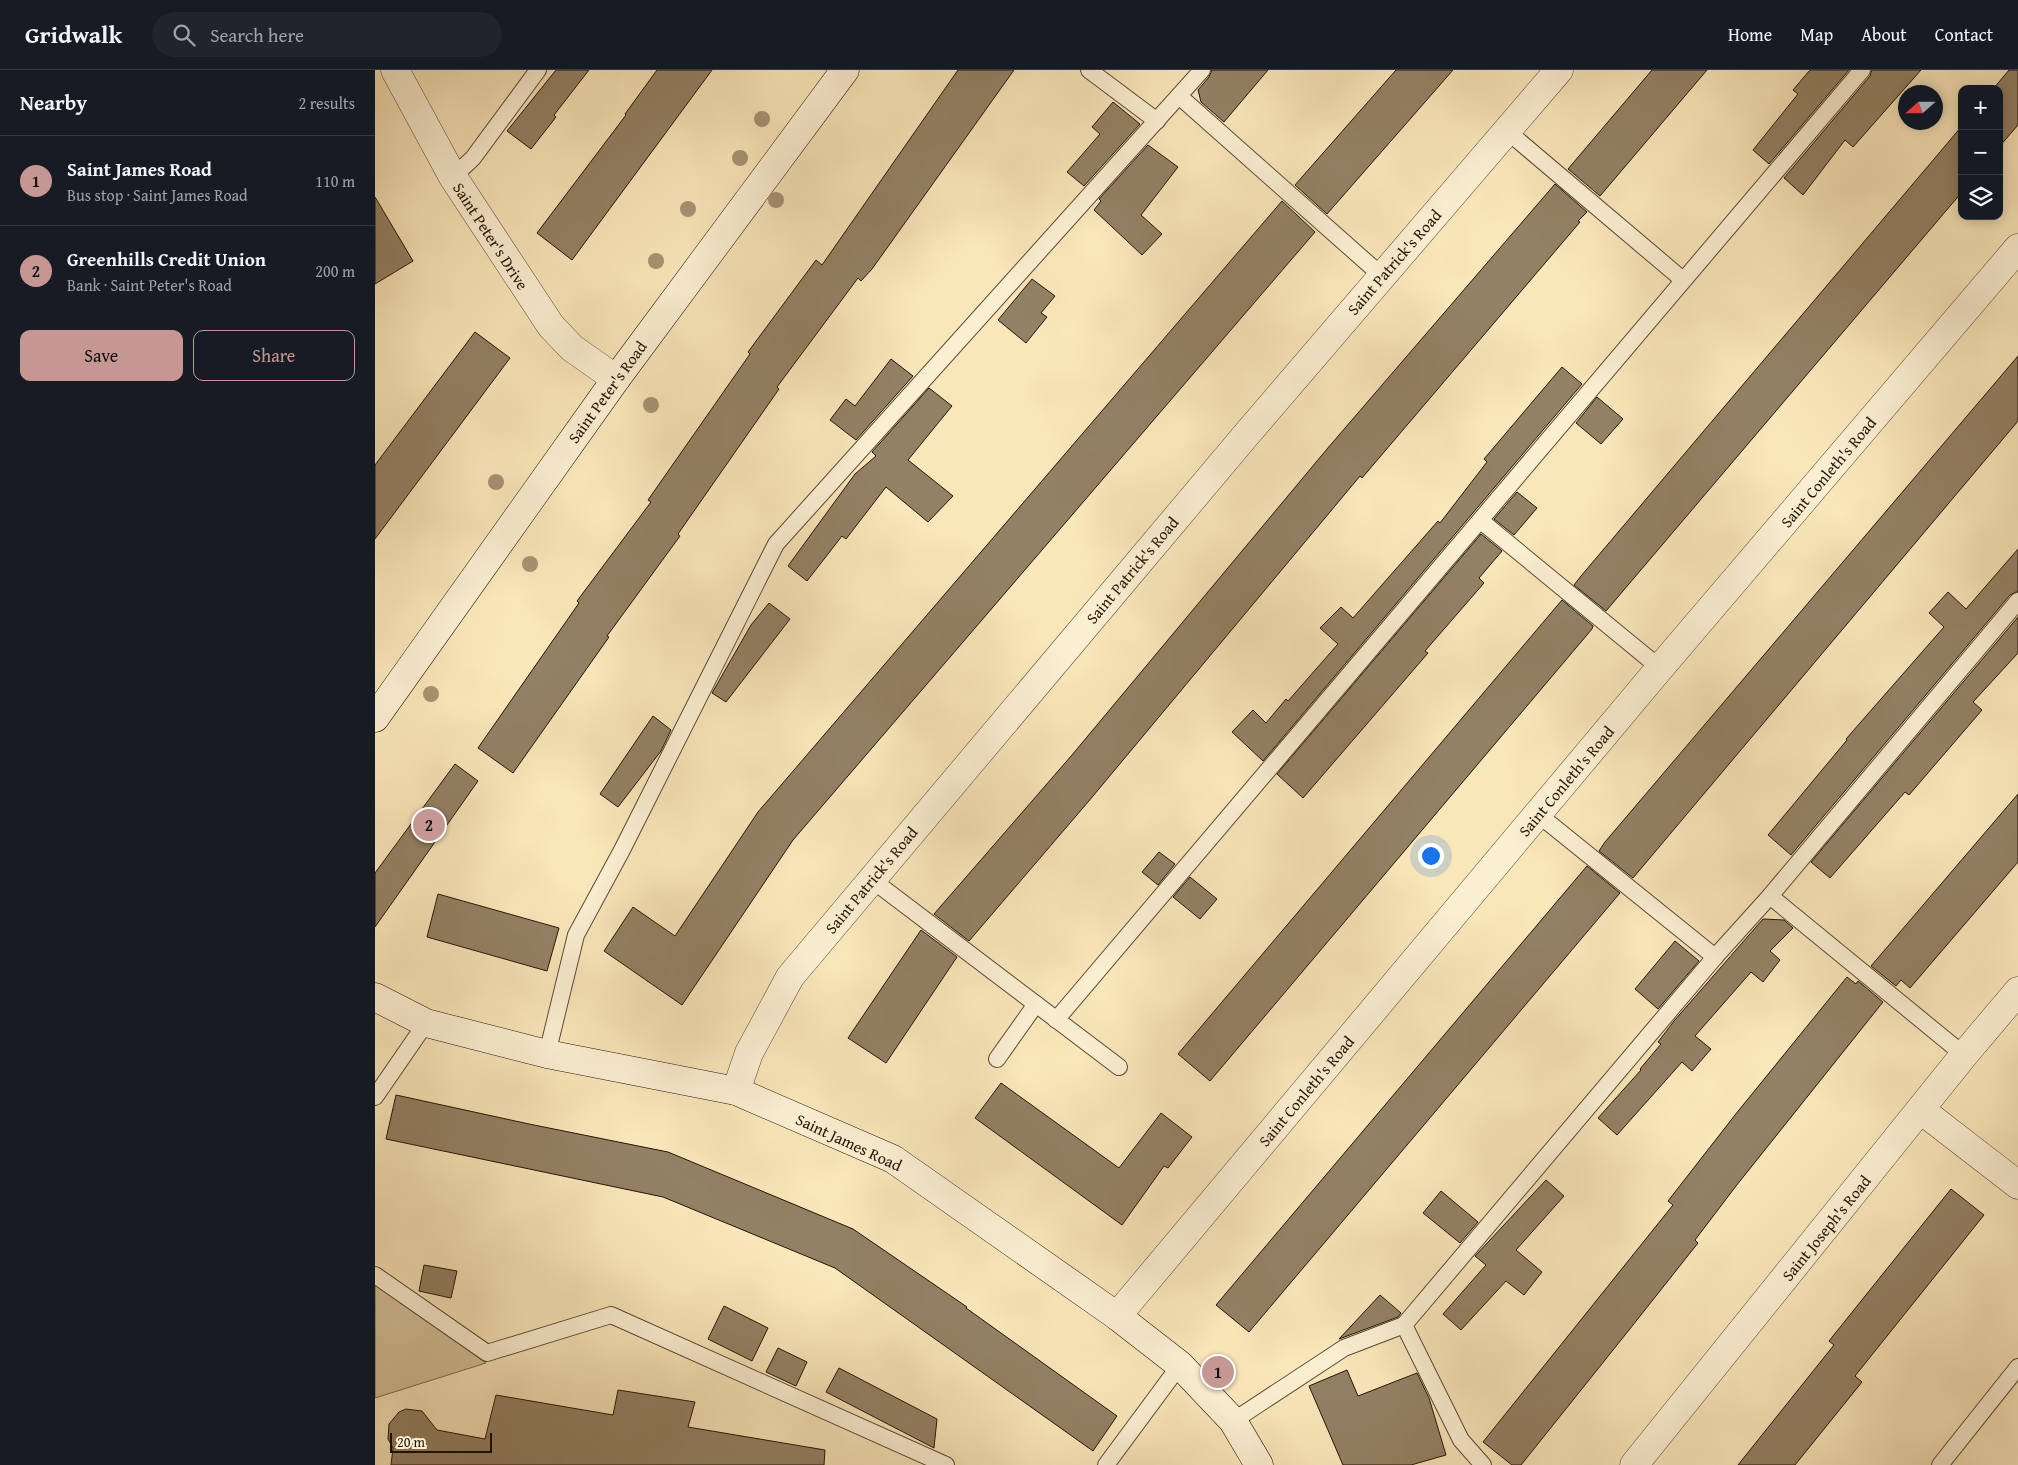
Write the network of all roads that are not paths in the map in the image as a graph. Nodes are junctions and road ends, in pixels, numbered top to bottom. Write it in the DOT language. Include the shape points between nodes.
graph roads {
  1 [pos="395,70"];
  2 [pos="538,70"];
  3 [pos="845,70"];
  4 [pos="1089,70"];
  5 [pos="1202,70"];
  6 [pos="1559,70"];
  7 [pos="1861,70"];
  8 [pos="1179,96"];
  9 [pos="1157,121"];
  10 [pos="1507,131"];
  11 [pos="453,177"];
  12 [pos="2018,248"];
  13 [pos="1382,276"];
  14 [pos="1683,280"];
  15 [pos="616,379"];
  16 [pos="1481,520"];
  17 [pos="2018,601"];
  18 [pos="1660,668"];
  19 [pos="376,713"];
  20 [pos="1539,815"];
  21 [pos="871,879"];
  22 [pos="1770,896"];
  23 [pos="1715,957"];
  24 [pos="2018,991"];
  25 [pos="375,997"];
  26 [pos="1036,1004"];
  27 [pos="1056,1020"];
  28 [pos="426,1023"];
  29 [pos="547,1054"];
  30 [pos="1964,1055"];
  31 [pos="997,1060"];
  32 [pos="1119,1067"];
  33 [pos="736,1091"];
  34 [pos="375,1097"];
  35 [pos="1921,1110"];
  36 [pos="2018,1185"];
  37 [pos="375,1274"];
  38 [pos="1117,1316"];
  39 [pos="1403,1325"];
  40 [pos="1180,1364"];
  41 [pos="2018,1367"];
  42 [pos="1233,1421"];
  43 [pos="947,1465"];
  44 [pos="1106,1465"];
  45 [pos="1259,1465"];
  46 [pos="1483,1465"];
  47 [pos="1634,1465"];
  48 [pos="1941,1465"];
  1 -- 11 [label="street, Saint Peter's Drive"];
  2 -- 11 [label="lane" via="473,158"];
  3 -- 15 [label="street, Saint Peter's Road"];
  4 -- 9 [label="lane"];
  5 -- 8 [label="lane"];
  6 -- 10 [label="street, Saint Patrick's Road"];
  7 -- 14 [label="lane"];
  8 -- 9 [label="lane"];
  8 -- 13 [label="lane"];
  9 -- 29 [label="lane" via="776,544 576,935"];
  10 -- 13 [label="street, Saint Patrick's Road"];
  10 -- 14 [label="lane"];
  11 -- 15 [label="street, Saint Peter's Drive" via="551,326 572,348"];
  12 -- 18 [label="street, Saint Conleth's Road"];
  13 -- 21 [label="street, Saint Patrick's Road"];
  14 -- 16 [label="lane"];
  15 -- 19 [label="street, Saint Peter's Road"];
  16 -- 18 [label="lane"];
  16 -- 27 [label="lane"];
  17 -- 22 [label="lane"];
  18 -- 20 [label="street, Saint Conleth's Road"];
  20 -- 23 [label="lane"];
  20 -- 38 [label="street, Saint Conleth's Road"];
  21 -- 26 [label="lane"];
  21 -- 33 [label="street, Saint Patrick's Road" via="790,976 749,1053"];
  22 -- 23 [label="lane"];
  22 -- 30 [label="lane"];
  23 -- 39 [label="lane"];
  24 -- 30 [label="street, Saint Joseph's Road"];
  25 -- 28 [label="street, Saint James Road"];
  26 -- 27 [label="lane"];
  26 -- 31 [label="lane"];
  27 -- 32 [label="lane"];
  28 -- 29 [label="street, Saint James Road"];
  28 -- 34 [label="lane"];
  29 -- 33 [label="street, Saint James Road"];
  30 -- 35 [label="street, Saint Joseph's Road"];
  33 -- 38 [label="street, Saint James Road" via="893,1159"];
  35 -- 36 [label="street"];
  35 -- 47 [label="street, Saint Joseph's Road"];
  37 -- 43 [label="lane" via="487,1353 611,1315"];
  38 -- 40 [label="street, Saint James Road"];
  39 -- 42 [label="lane" via="1344,1348"];
  39 -- 46 [label="lane" via="1461,1440"];
  40 -- 42 [label="street, Saint James Road"];
  40 -- 44 [label="lane"];
  41 -- 48 [label="lane"];
  42 -- 45 [label="street, Saint James Road"];
}
